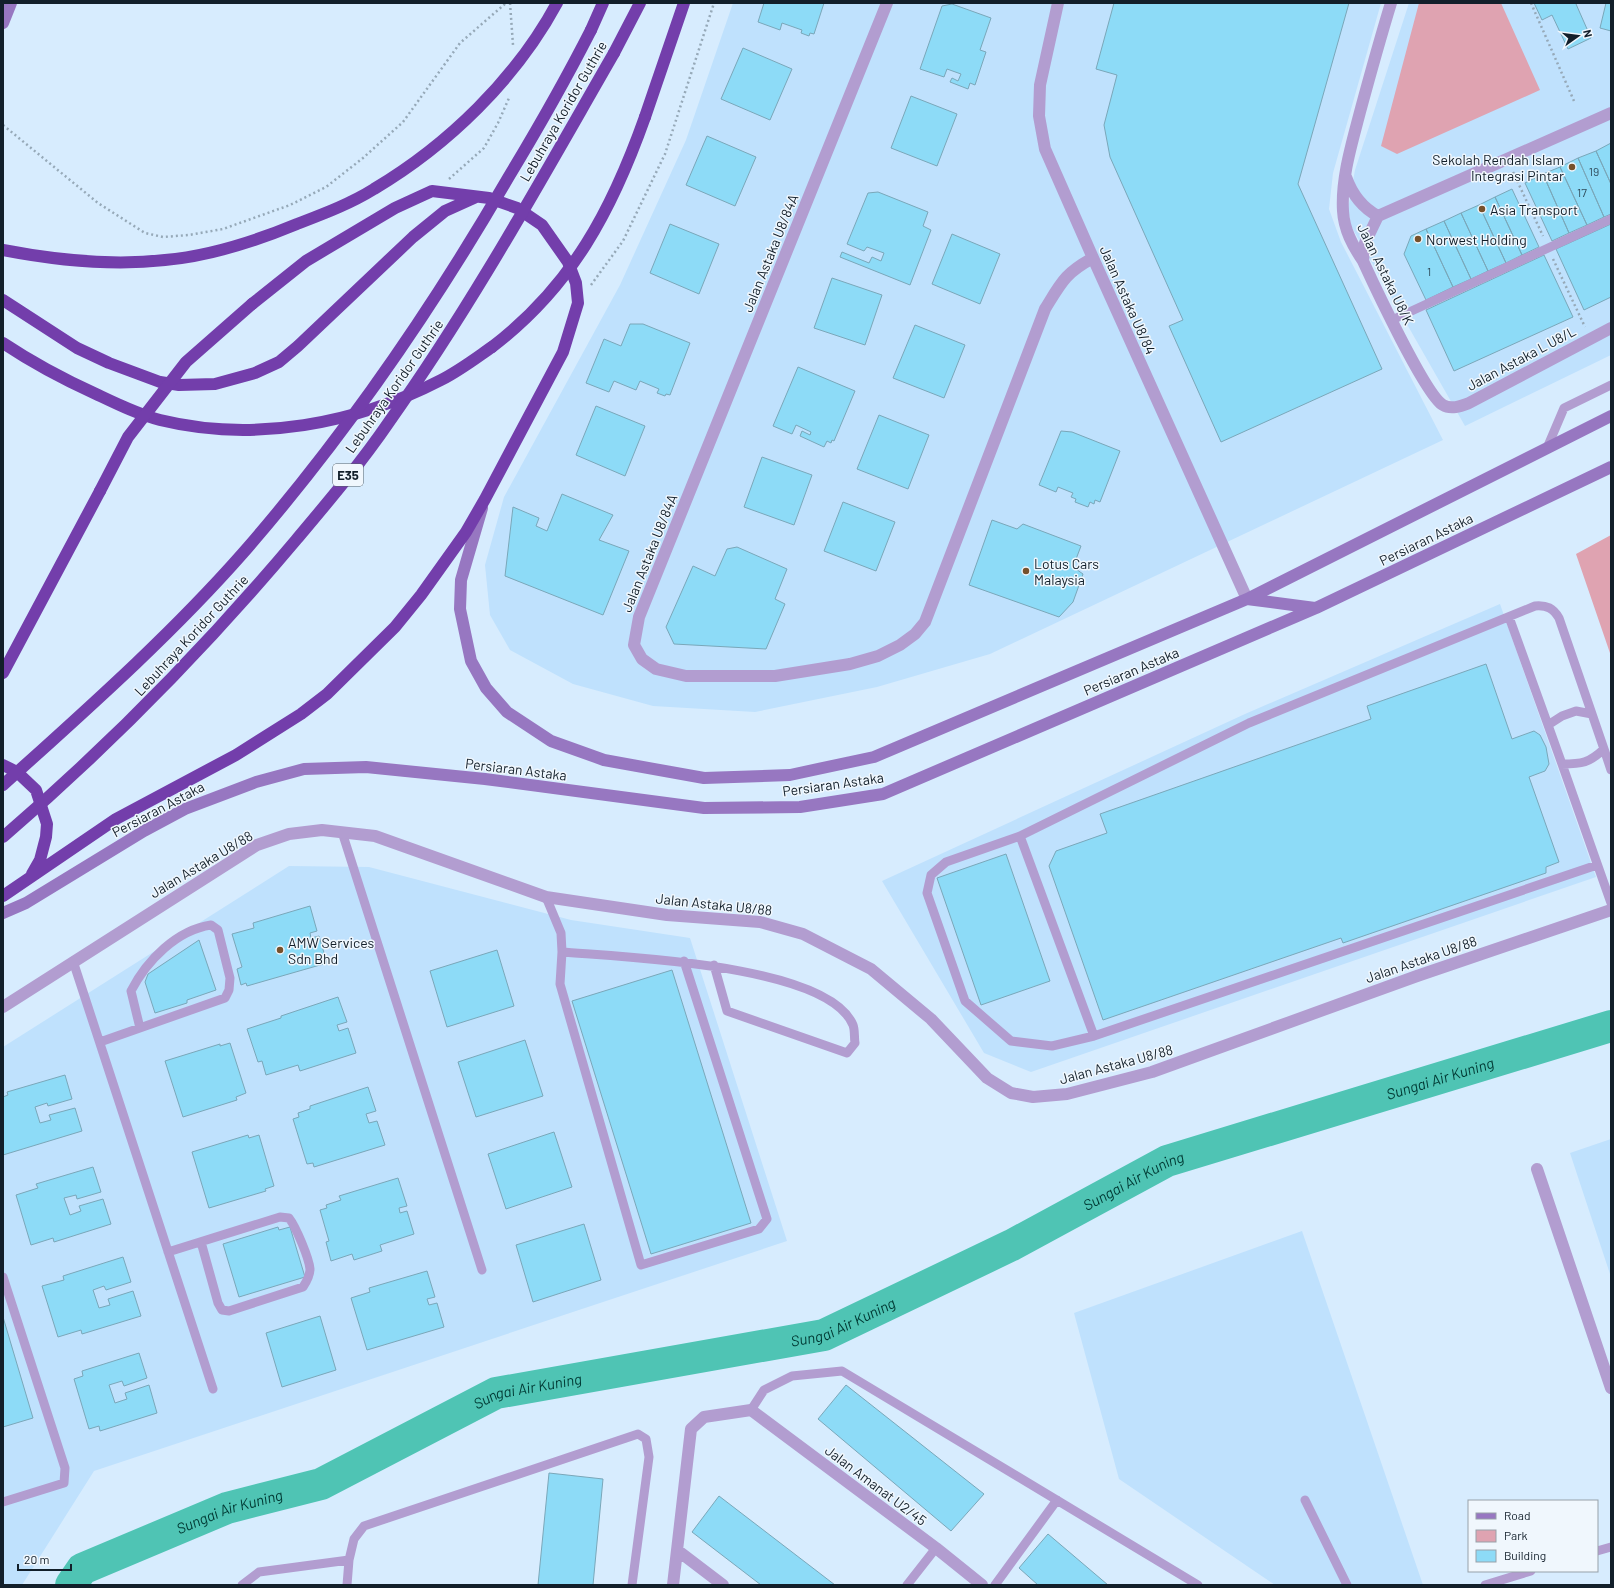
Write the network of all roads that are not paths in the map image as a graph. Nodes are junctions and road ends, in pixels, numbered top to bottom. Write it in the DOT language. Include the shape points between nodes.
graph roads {
  1 [pos="11,3"];
  2 [pos="557,3"];
  3 [pos="603,3"];
  4 [pos="640,3"];
  5 [pos="684,3"];
  6 [pos="887,3"];
  7 [pos="1058,3"];
  8 [pos="1391,3"];
  9 [pos="3,23"];
  10 [pos="1611,113"];
  11 [pos="1346,177"];
  12 [pos="476,197"];
  13 [pos="1378,216"];
  14 [pos="1611,219"];
  15 [pos="3,250"];
  16 [pos="1093,258"];
  17 [pos="1363,261"];
  18 [pos="3,300"];
  19 [pos="1392,320"];
  20 [pos="1611,328"];
  21 [pos="3,343"];
  22 [pos="1611,385"];
  23 [pos="1444,407"];
  24 [pos="1611,416"];
  25 [pos="1547,448"];
  26 [pos="1611,467"];
  27 [pos="485,499"];
  28 [pos="1247,599"];
  29 [pos="1316,608"];
  30 [pos="1508,616"];
  31 [pos="3,673"];
  32 [pos="1592,714"];
  33 [pos="1548,725"];
  34 [pos="1604,749"];
  35 [pos="1562,764"];
  36 [pos="3,765"];
  37 [pos="1611,770"];
  38 [pos="3,785"];
  39 [pos="342,832"];
  40 [pos="1020,836"];
  41 [pos="3,837"];
  42 [pos="1597,865"];
  43 [pos="31,876"];
  44 [pos="3,896"];
  45 [pos="546,897"];
  46 [pos="1611,903"];
  47 [pos="1611,910"];
  48 [pos="3,913"];
  49 [pos="562,952"];
  50 [pos="73,961"];
  51 [pos="684,961"];
  52 [pos="714,965"];
  53 [pos="3,1007"];
  54 [pos="140,1028"];
  55 [pos="1094,1036"];
  56 [pos="100,1042"];
  57 [pos="1536,1169"];
  58 [pos="201,1242"];
  59 [pos="168,1252"];
  60 [pos="482,1270"];
  61 [pos="3,1277"];
  62 [pos="1611,1388"];
  63 [pos="213,1389"];
  64 [pos="751,1410"];
  65 [pos="1057,1500"];
  66 [pos="1305,1500"];
  67 [pos="3,1502"];
  68 [pos="1611,1547"];
  69 [pos="936,1548"];
  70 [pos="677,1550"];
  71 [pos="1598,1551"];
  72 [pos="350,1560"];
  73 [pos="1528,1572"];
  74 [pos="242,1585"];
  75 [pos="347,1585"];
  76 [pos="632,1585"];
  77 [pos="673,1585"];
  78 [pos="722,1585"];
  79 [pos="907,1585"];
  80 [pos="982,1585"];
  81 [pos="995,1585"];
  82 [pos="1198,1585"];
  83 [pos="1347,1585"];
  84 [pos="1485,1585"];
  1 -- 9 [label="main road"];
  2 -- 15 [label="highway" via="544,28 521,60 477,109 410,166 343,205 277,233 197,256 104,262"];
  3 -- 38 [label="highway, Lebuhraya Koridor Guthrie / E35, bridge" via="556,97 497,198 429,307 372,390 242,553 105,693"];
  4 -- 41 [label="highway, Lebuhraya Koridor Guthrie / E35, bridge" via="484,279 449,335 374,442 309,524 205,644 156,696"];
  5 -- 21 [label="highway, bridge" via="629,161 584,250 538,307 513,331 460,369 424,388 343,418 310,425 277,429 230,429 185,425 159,420 124,408 36,365"];
  6 -- 16 [label="street, Jalan Astaka U8/84A" via="639,617 634,645 642,659 656,669 686,676 775,676 850,664 878,656 915,634 924,622 1045,309 1062,280 1075,267"];
  7 -- 16 [label="street, Jalan Astaka U8/84" via="1040,85 1039,116 1046,149"];
  8 -- 11 [label="street, Jalan Astaka U8/K" via="1350,150"];
  10 -- 13 [label="street"];
  11 -- 13 [label="street" via="1352,194 1369,212"];
  11 -- 17 [label="street, Jalan Astaka U8/K" via="1342,194 1345,224 1353,246"];
  12 -- 18 [label="highway" via="445,211 418,233 279,362 255,373 215,384 179,385 160,382 108,363 77,348"];
  12 -- 27 [label="highway" via="489,198 517,208 542,226 568,262 576,283 578,303 563,352"];
  12 -- 31 [label="highway, bridge" via="432,191 395,208 306,261 186,362 128,437"];
  13 -- 17 [label="street" via="1365,243"];
  14 -- 19 [label="lane"];
  16 -- 28 [label="street, Jalan Astaka U8/84"];
  17 -- 19 [label="street, Jalan Astaka U8/K"];
  19 -- 23 [label="street, Jalan Astaka U8/K" via="1434,396"];
  20 -- 23 [label="street, Jalan Astaka L U8/L" via="1469,403 1458,407"];
  22 -- 25 [label="lane" via="1564,408"];
  24 -- 25 [label="main road, Persiaran Astaka"];
  25 -- 28 [label="main road, Persiaran Astaka"];
  26 -- 29 [label="main road, Persiaran Astaka"];
  27 -- 28 [label="main road, Persiaran Astaka" via="461,580 460,596 463,627 471,661 486,688 507,712 551,741 604,760 704,778 790,776 874,757"];
  27 -- 43 [label="highway" via="466,532 395,627 326,694 301,714 236,756 116,819"];
  28 -- 29 [label="main road"];
  29 -- 48 [label="main road, Persiaran Astaka" via="883,794 800,807 704,808 485,779 366,767 304,770 256,782 185,809 26,903"];
  30 -- 32 [label="lane" via="1535,606 1545,605 1554,610"];
  30 -- 33 [label="lane"];
  30 -- 40 [label="lane" via="1249,723"];
  32 -- 33 [label="lane" via="1576,711"];
  32 -- 34 [label="lane"];
  33 -- 35 [label="lane"];
  34 -- 35 [label="lane" via="1592,760 1579,764"];
  34 -- 37 [label="lane"];
  35 -- 42 [label="lane"];
  36 -- 43 [label="highway" via="17,772 36,790 47,824 40,860"];
  39 -- 45 [label="street, Jalan Astaka U8/88" via="375,836"];
  39 -- 50 [label="street, Jalan Astaka U8/88" via="322,830 289,834 258,845"];
  39 -- 60 [label="lane"];
  40 -- 55 [label="lane"];
  40 -- 55 [label="lane" via="946,862 931,875 927,893 965,1001 1011,1041 1052,1046"];
  42 -- 46 [label="lane"];
  42 -- 55 [label="lane"];
  43 -- 44 [label="highway"];
  45 -- 47 [label="street, Jalan Astaka U8/88" via="668,915 760,922 803,934 871,969 931,1019 987,1078 1011,1093 1033,1097 1067,1094 1152,1072 1417,976"];
  45 -- 49 [label="lane" via="561,933"];
  49 -- 51 [label="lane"];
  49 -- 51 [label="lane" via="560,984 641,1265 759,1229 767,1219"];
  50 -- 53 [label="street, Jalan Astaka U8/88"];
  50 -- 56 [label="lane"];
  51 -- 52 [label="lane"];
  52 -- 52 [label="lane" via="771,977 820,995 842,1010 853,1025 855,1043 846,1053 727,1011"];
  54 -- 54 [label="lane" via="131,991 137,980 163,948 202,926 212,925 218,930 230,978 225,998"];
  54 -- 56 [label="lane"];
  56 -- 59 [label="lane"];
  57 -- 62 [label="street"];
  58 -- 58 [label="lane" via="222,1310 229,1311 303,1287 308,1279 310,1268 295,1226 289,1218 280,1217"];
  58 -- 59 [label="lane"];
  59 -- 63 [label="lane"];
  61 -- 67 [label="lane" via="65,1468 64,1483"];
  64 -- 65 [label="lane" via="764,1390 792,1376 842,1371"];
  64 -- 69 [label="street, Jalan Amanat U2/45"];
  64 -- 70 [label="street" via="704,1417 691,1429"];
  65 -- 81 [label="lane"];
  65 -- 82 [label="lane"];
  66 -- 83 [label="lane"];
  68 -- 71 [label="lane"];
  69 -- 79 [label="lane"];
  69 -- 80 [label="street, Jalan Amanat U2/45"];
  70 -- 77 [label="street"];
  70 -- 78 [label="street"];
  72 -- 74 [label="lane" via="259,1572"];
  72 -- 75 [label="lane"];
  72 -- 76 [label="lane" via="354,1538 364,1526 638,1434 646,1439 649,1457"];
  73 -- 84 [label="lane"];
}
